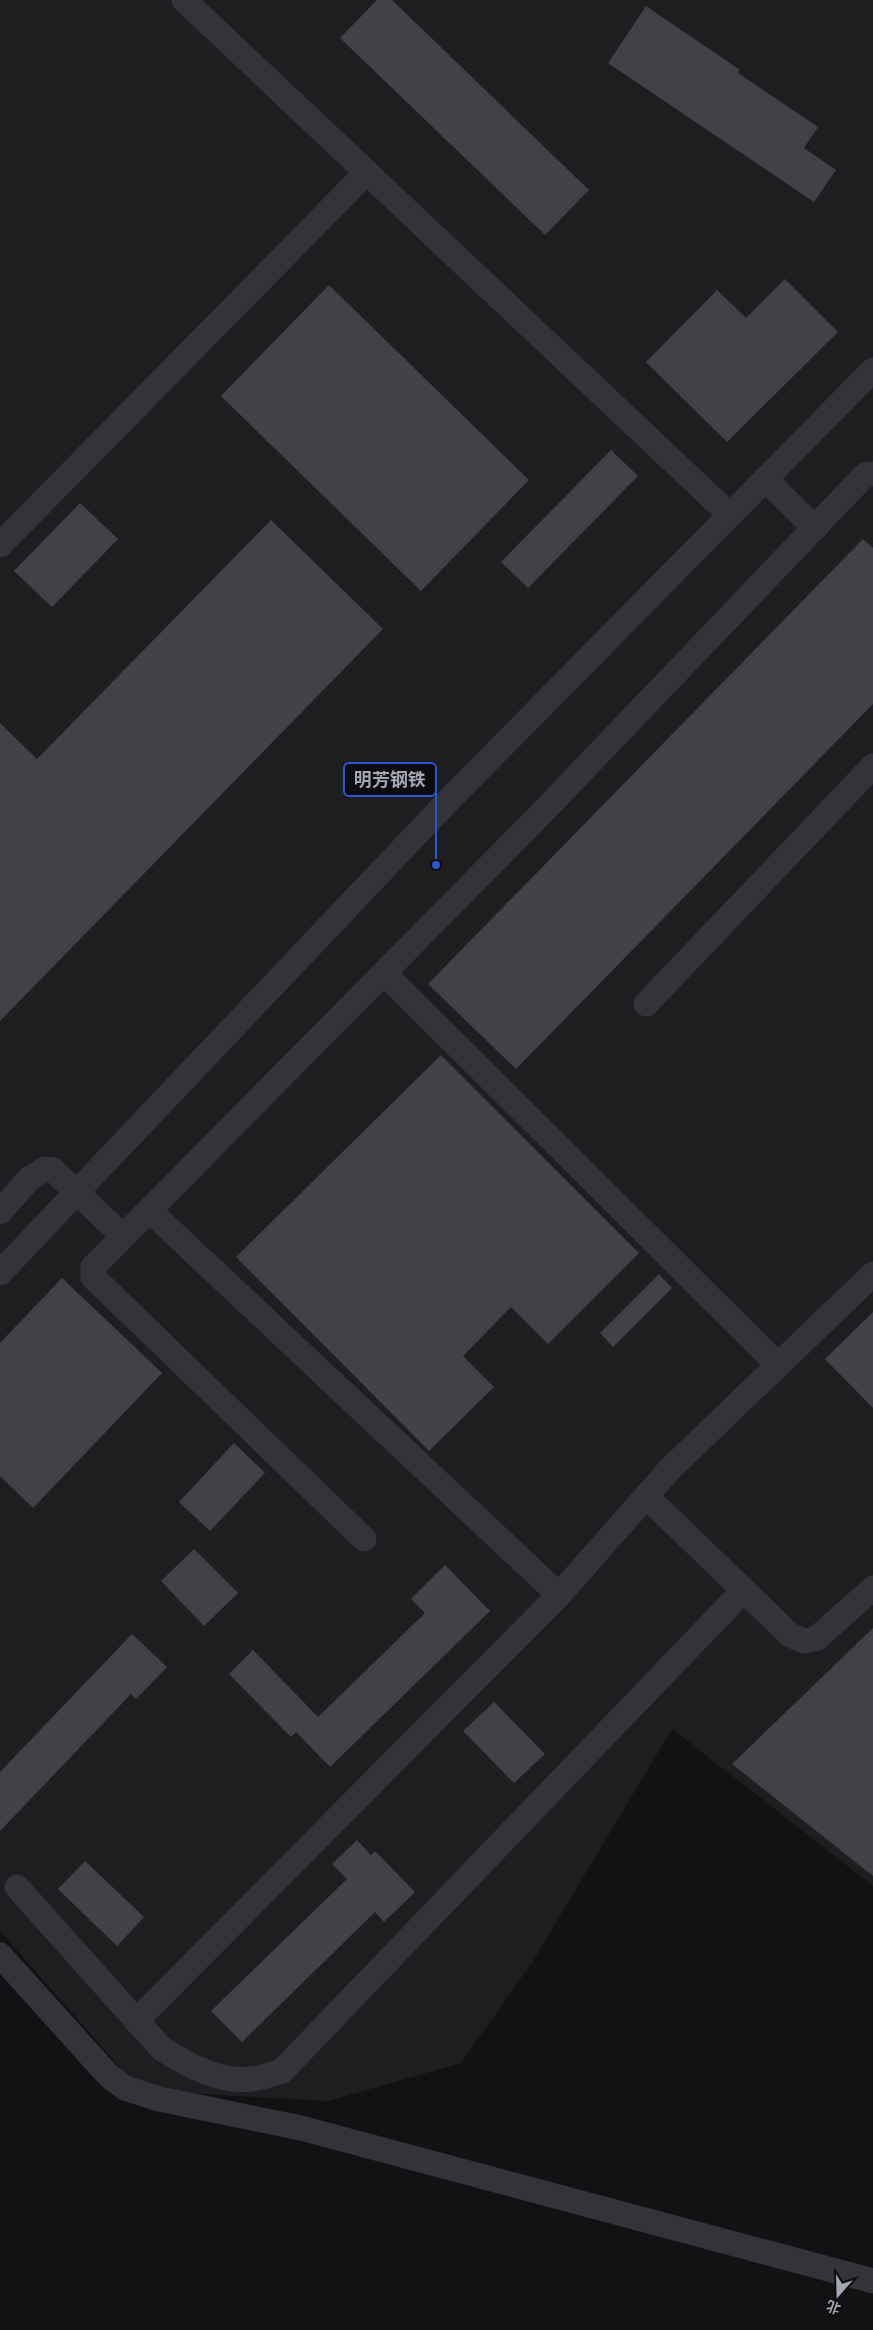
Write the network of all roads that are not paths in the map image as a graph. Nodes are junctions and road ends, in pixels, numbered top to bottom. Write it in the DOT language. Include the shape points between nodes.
graph roads {
  1 [pos="184,0"];
  2 [pos="367,172"];
  3 [pos="873,370"];
  4 [pos="873,474"];
  5 [pos="765,479"];
  6 [pos="730,515"];
  7 [pos="815,528"];
  8 [pos="0,545"];
  9 [pos="873,766"];
  10 [pos="384,973"];
  11 [pos="646,1004"];
  12 [pos="78,1192"];
  13 [pos="149,1210"];
  14 [pos="0,1212"];
  15 [pos="123,1236"];
  16 [pos="0,1273"];
  17 [pos="873,1274"];
  18 [pos="778,1365"];
  19 [pos="646,1496"];
  20 [pos="364,1540"];
  21 [pos="873,1588"];
  22 [pos="744,1590"];
  23 [pos="558,1595"];
  24 [pos="17,1887"];
  25 [pos="0,1955"];
  26 [pos="136,2020"];
  27 [pos="873,2281"];
  1 -- 2 [label="street"];
  2 -- 6 [label="street"];
  2 -- 8 [label="street"];
  3 -- 5 [label="street"];
  4 -- 7 [label="street" via="865,476"];
  5 -- 6 [label="street"];
  5 -- 7 [label="street"];
  6 -- 12 [label="street" via="441,809"];
  7 -- 10 [label="street"];
  9 -- 11 [label="street"];
  10 -- 13 [label="street"];
  10 -- 18 [label="street"];
  12 -- 14 [label="street" via="53,1170 45,1169 30,1178"];
  12 -- 15 [label="street"];
  12 -- 16 [label="street"];
  13 -- 15 [label="street"];
  13 -- 23 [label="street"];
  15 -- 20 [label="street" via="93,1266 93,1277"];
  17 -- 18 [label="street"];
  18 -- 19 [label="street"];
  19 -- 22 [label="street"];
  19 -- 23 [label="street"];
  21 -- 22 [label="street" via="816,1639 804,1640 790,1635"];
  22 -- 26 [label="street" via="282,2071 251,2079 232,2079 204,2072 161,2048"];
  23 -- 26 [label="street"];
  24 -- 26 [label="street"];
  25 -- 27 [label="street" via="108,2075 125,2088 159,2099 301,2128"];
}
